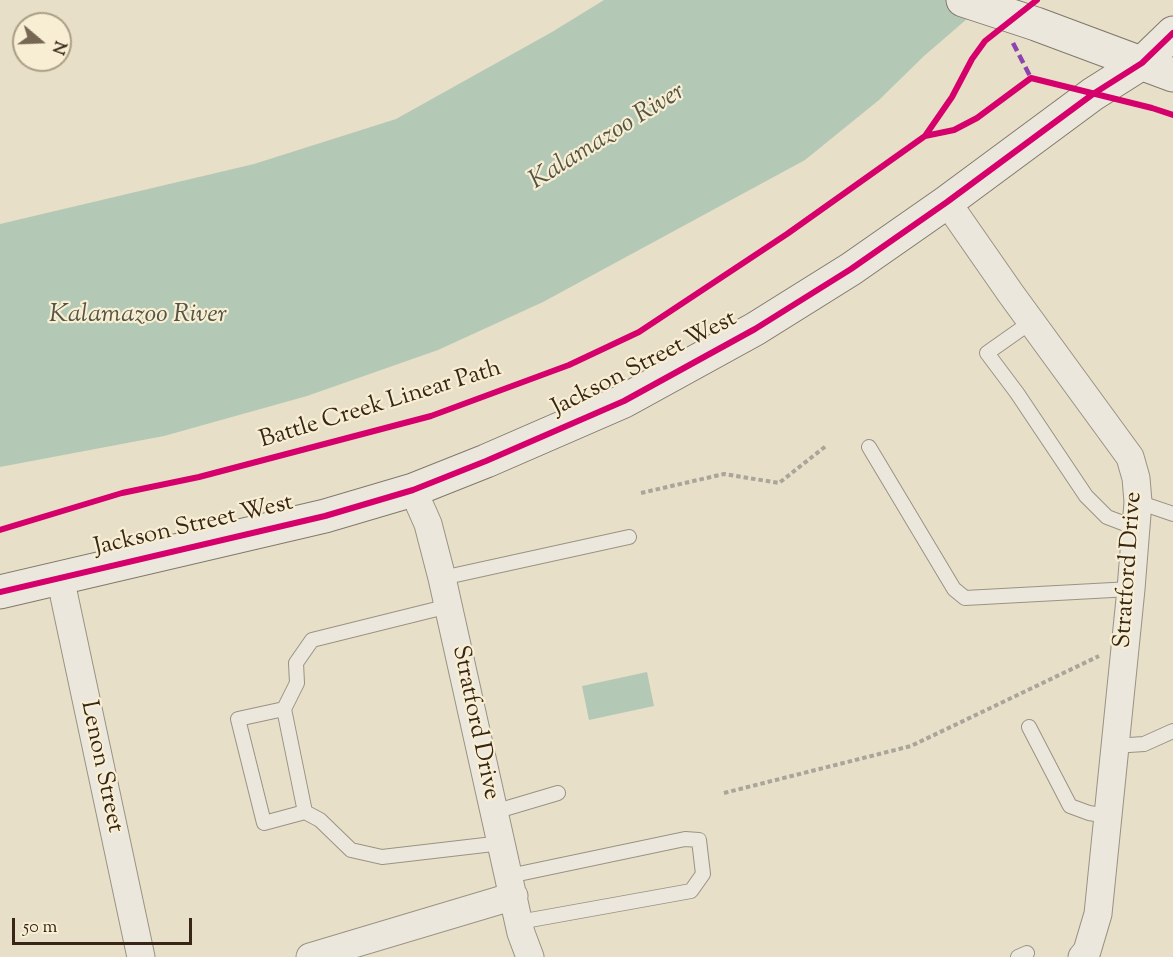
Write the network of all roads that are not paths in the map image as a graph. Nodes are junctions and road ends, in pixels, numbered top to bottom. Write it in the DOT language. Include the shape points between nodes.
graph roads {
  1 [pos="963,0"];
  2 [pos="1173,33"];
  3 [pos="1142,63"];
  4 [pos="1173,75"];
  5 [pos="946,202"];
  6 [pos="1031,322"];
  7 [pos="869,447"];
  8 [pos="413,490"];
  9 [pos="1173,514"];
  10 [pos="1137,515"];
  11 [pos="629,537"];
  12 [pos="60,577"];
  13 [pos="442,578"];
  14 [pos="1131,589"];
  15 [pos="0,592"];
  16 [pos="449,606"];
  17 [pos="284,710"];
  18 [pos="1029,727"];
  19 [pos="1173,731"];
  20 [pos="1114,746"];
  21 [pos="558,793"];
  22 [pos="305,812"];
  23 [pos="494,812"];
  24 [pos="1108,816"];
  25 [pos="501,843"];
  26 [pos="511,886"];
  27 [pos="519,922"];
  28 [pos="141,957"];
  29 [pos="310,957"];
  30 [pos="530,957"];
  31 [pos="1082,957"];
  1 -- 3 [label="street"];
  2 -- 3 [label="street, Jackson Street West"];
  3 -- 4 [label="street"];
  3 -- 5 [label="street, Jackson Street West" via="1093,94"];
  5 -- 6 [label="street, Stratford Drive"];
  5 -- 8 [label="street, Jackson Street West" via="851,269 755,329 624,401"];
  6 -- 10 [label="street, Stratford Drive" via="1130,457 1136,478"];
  6 -- 10 [label="lane" via="987,353 1086,496 1107,517"];
  7 -- 14 [label="lane" via="954,589 965,598"];
  8 -- 12 [label="street, Jackson Street West" via="326,516"];
  8 -- 13 [label="street, Stratford Drive" via="428,524"];
  9 -- 10 [label="lane"];
  10 -- 14 [label="street, Stratford Drive"];
  11 -- 13 [label="lane"];
  12 -- 15 [label="street, Jackson Street West"];
  12 -- 28 [label="street, Lenon Street"];
  13 -- 16 [label="street, Stratford Drive"];
  14 -- 20 [label="street, Stratford Drive"];
  16 -- 17 [label="lane" via="312,640 296,663 297,683"];
  16 -- 23 [label="street, Stratford Drive"];
  17 -- 22 [label="lane"];
  17 -- 22 [label="lane" via="238,719 264,823"];
  18 -- 24 [label="lane" via="1070,806"];
  19 -- 20 [label="lane" via="1144,744"];
  20 -- 24 [label="street, Stratford Drive"];
  21 -- 23 [label="lane"];
  22 -- 25 [label="lane" via="320,820 351,850 382,857"];
  23 -- 25 [label="street, Stratford Drive"];
  24 -- 31 [label="street, Stratford Drive" via="1098,914"];
  25 -- 26 [label="street, Stratford Drive"];
  26 -- 27 [label="street, Stratford Drive"];
  26 -- 27 [label="lane" via="685,839 699,840 703,874 691,891"];
  26 -- 29 [label="street"];
  27 -- 30 [label="street, Stratford Drive"];
}
